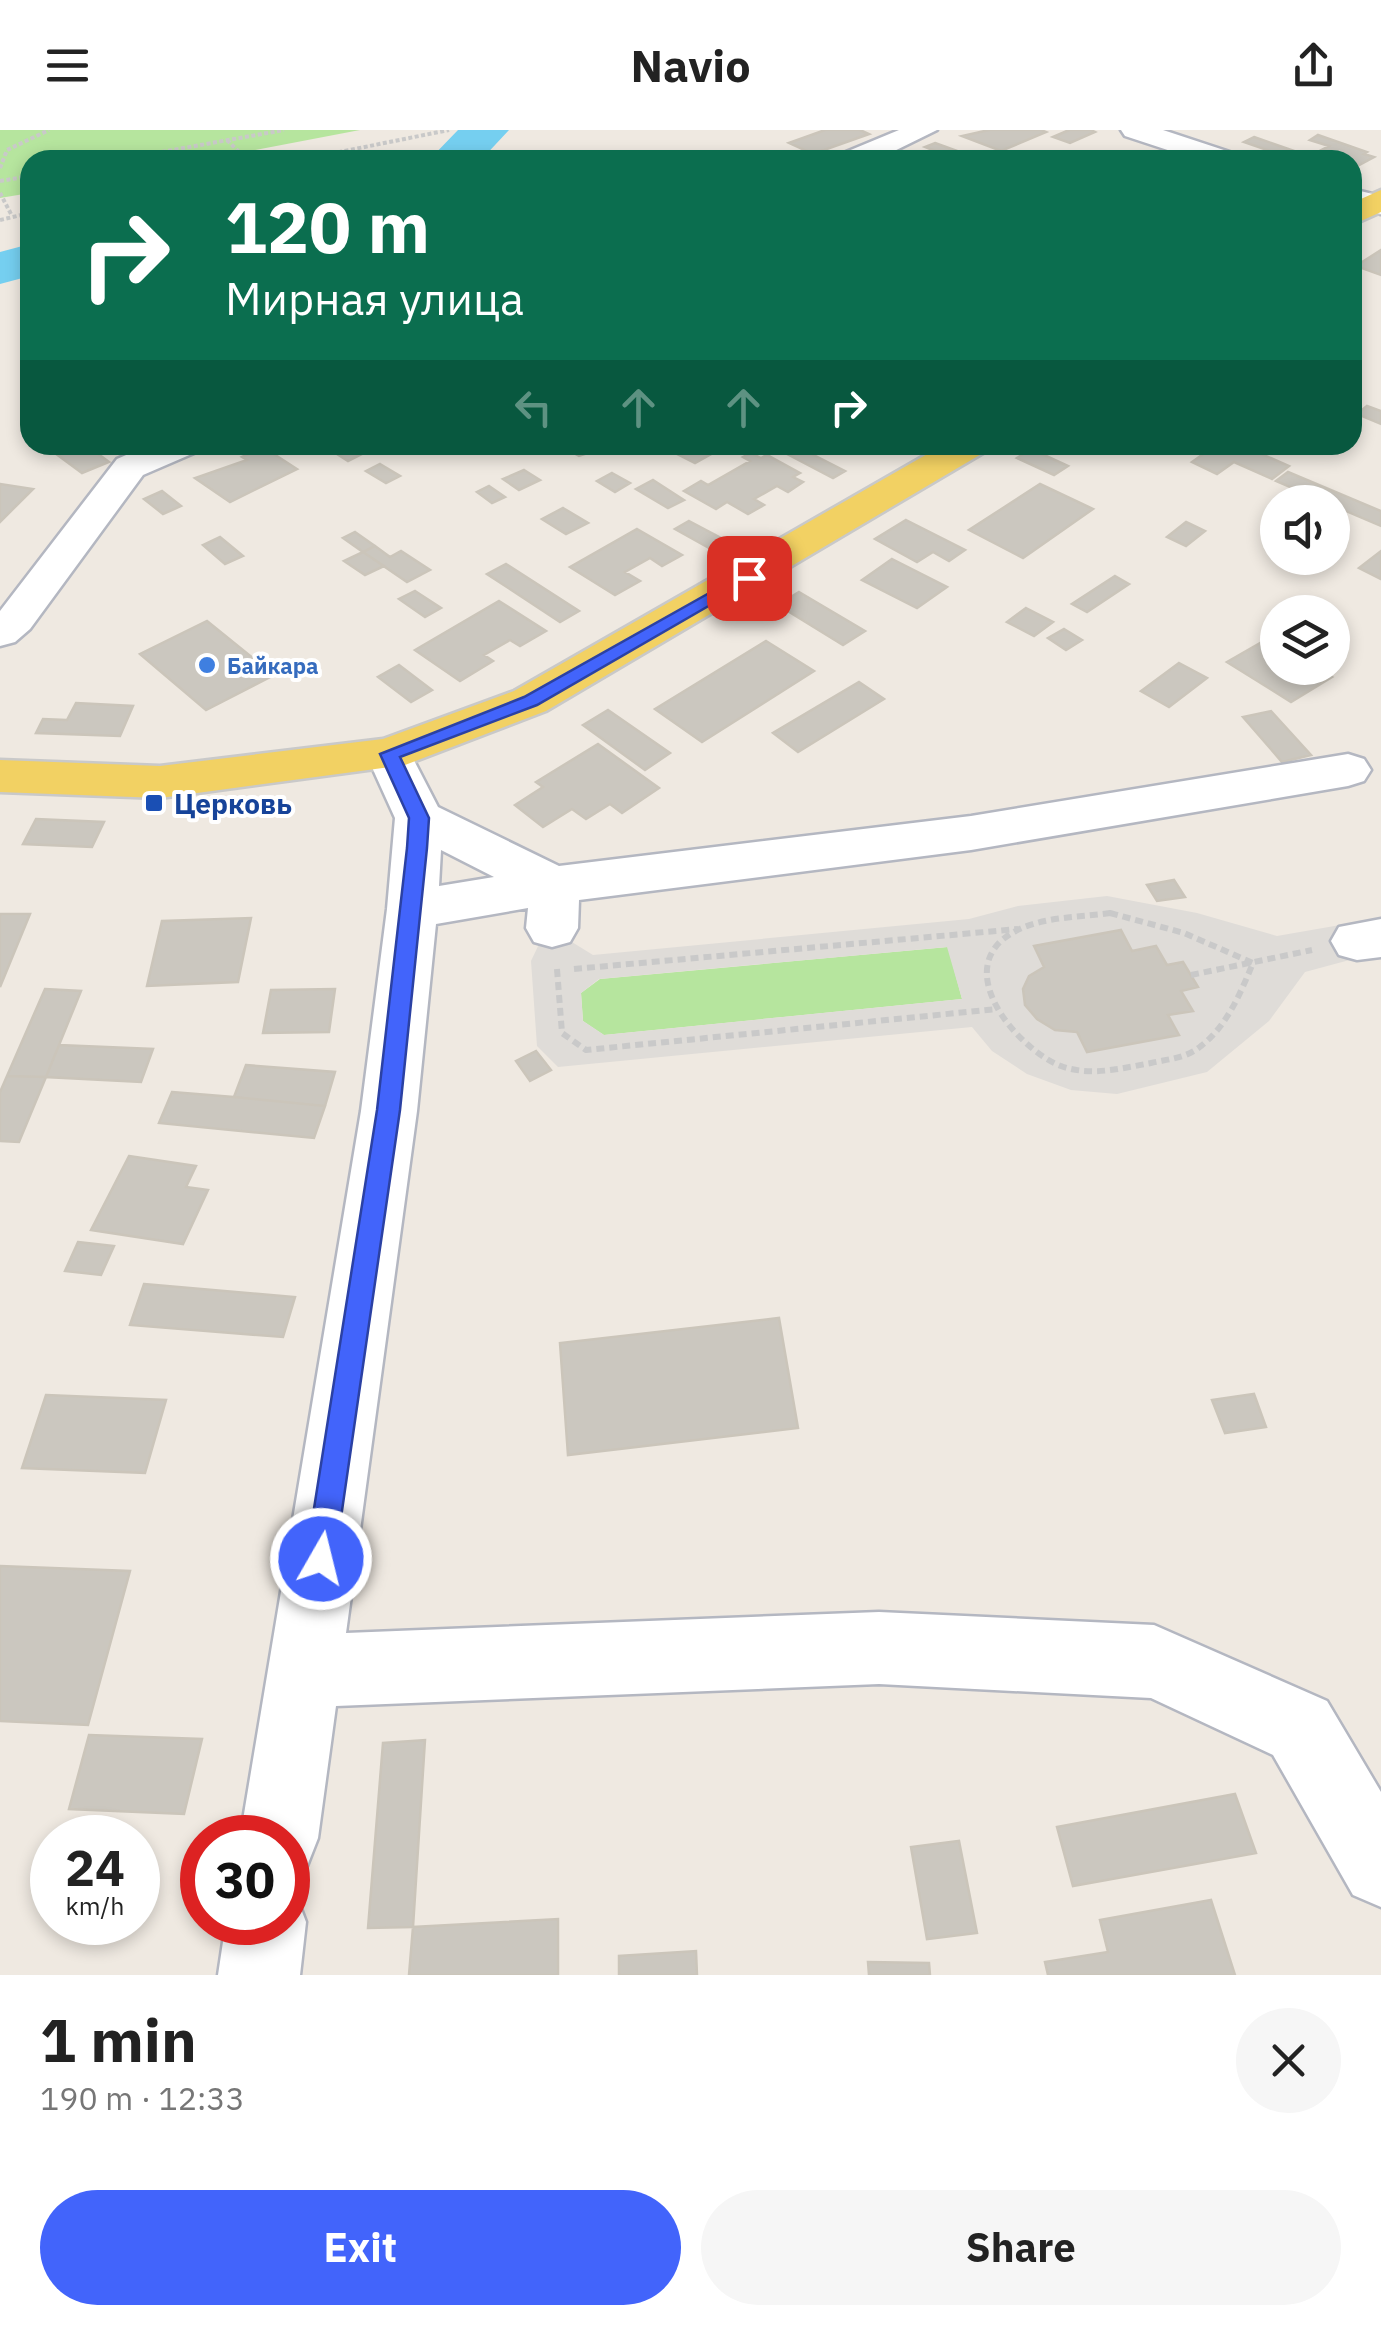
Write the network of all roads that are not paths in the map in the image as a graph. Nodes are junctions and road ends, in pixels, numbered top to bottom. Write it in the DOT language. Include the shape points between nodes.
graph roads {
  1 [pos="922,130"];
  2 [pos="1135,130"];
  3 [pos="875,150"];
  4 [pos="1196,150"];
  5 [pos="158,455"];
  6 [pos="953,455"];
  7 [pos="0,633"];
  8 [pos="389,754"];
  9 [pos="1348,770"];
  10 [pos="0,776"];
  11 [pos="419,818"];
  12 [pos="412,909"];
  13 [pos="555,928"];
  14 [pos="304,1672"];
  15 [pos="282,1815"];
  16 [pos="1381,1866"];
  17 [pos="263,1945"];
  18 [pos="259,1975"];
  1 -- 3 [label="street"];
  2 -- 4 [label="street"];
  5 -- 7 [label="street" via="130,467"];
  6 -- 8 [label="main road" via="530,701"];
  8 -- 10 [label="main road" via="160,782"];
  8 -- 11 [label="street"];
  9 -- 13 [label="street" via="971,833"];
  11 -- 12 [label="street"];
  11 -- 13 [label="street"];
  12 -- 13 [label="street"];
  12 -- 14 [label="street" via="386,1130"];
  14 -- 15 [label="street"];
  14 -- 16 [label="street" via="878,1648 1154,1662 1300,1728"];
  17 -- 18 [label="street"];
}
